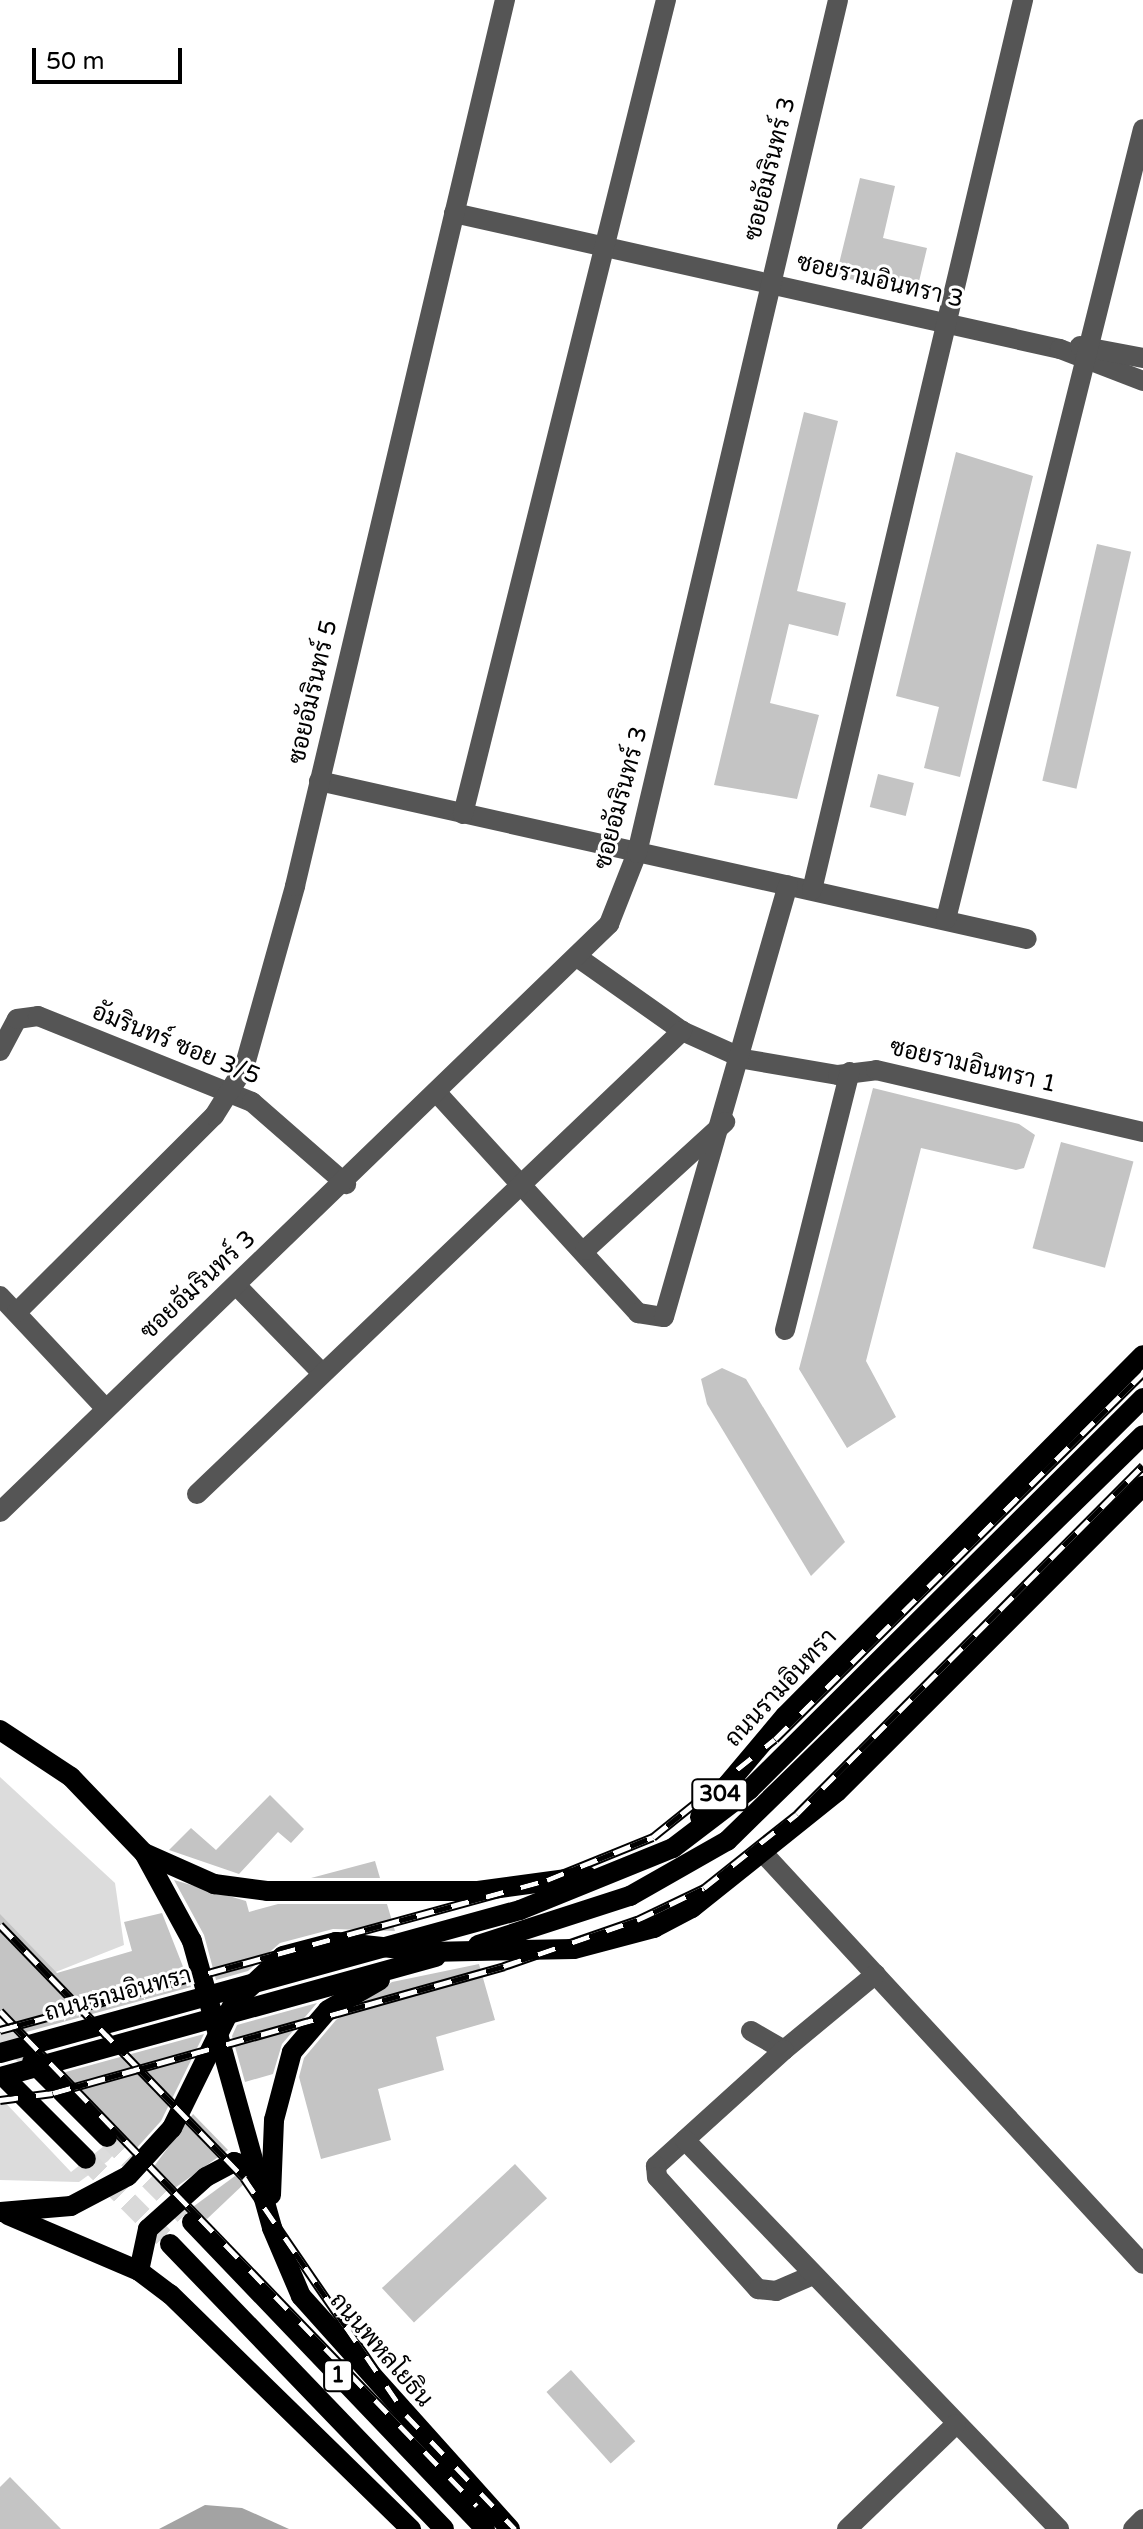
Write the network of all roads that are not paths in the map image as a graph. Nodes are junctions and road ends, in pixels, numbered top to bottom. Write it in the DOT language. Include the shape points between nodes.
graph roads {
  1 [pos="505,0"];
  2 [pos="666,0"];
  3 [pos="838,0"];
  4 [pos="1023,0"];
  5 [pos="1143,129"];
  6 [pos="454,213"];
  7 [pos="609,250"];
  8 [pos="769,283"];
  9 [pos="943,321"];
  10 [pos="1092,344"];
  11 [pos="1060,349"];
  12 [pos="1143,358"];
  13 [pos="1087,365"];
  14 [pos="1143,381"];
  15 [pos="319,781"];
  16 [pos="463,814"];
  17 [pos="637,853"];
  18 [pos="788,885"];
  19 [pos="812,890"];
  20 [pos="946,919"];
  21 [pos="1027,939"];
  22 [pos="580,959"];
  23 [pos="682,1031"];
  24 [pos="0,1051"];
  25 [pos="744,1059"];
  26 [pos="850,1072"];
  27 [pos="234,1094"];
  28 [pos="438,1094"];
  29 [pos="725,1122"];
  30 [pos="1143,1132"];
  31 [pos="520,1182"];
  32 [pos="346,1184"];
  33 [pos="585,1250"];
  34 [pos="236,1285"];
  35 [pos="0,1296"];
  36 [pos="17,1312"];
  37 [pos="785,1330"];
  38 [pos="1143,1355"];
  39 [pos="321,1372"];
  40 [pos="1143,1398"];
  41 [pos="105,1408"];
  42 [pos="1143,1435"];
  43 [pos="1143,1486"];
  44 [pos="197,1494"];
  45 [pos="4,1498"];
  46 [pos="0,1730"];
  47 [pos="144,1853"];
  48 [pos="764,1854"];
  49 [pos="531,1885"];
  50 [pos="428,1952"];
  51 [pos="539,1952"];
  52 [pos="876,1974"];
  53 [pos="751,2031"];
  54 [pos="218,2040"];
  55 [pos="784,2050"];
  56 [pos="0,2053"];
  57 [pos="32,2062"];
  58 [pos="4,2079"];
  59 [pos="107,2137"];
  60 [pos="685,2140"];
  61 [pos="86,2159"];
  62 [pos="257,2169"];
  63 [pos="2,2213"];
  64 [pos="192,2222"];
  65 [pos="272,2228"];
  66 [pos="170,2244"];
  67 [pos="1143,2264"];
  68 [pos="139,2271"];
  69 [pos="813,2275"];
  70 [pos="956,2424"];
  71 [pos="1143,2519"];
  72 [pos="411,2529"];
  73 [pos="444,2529"];
  74 [pos="485,2529"];
  75 [pos="510,2529"];
  76 [pos="847,2529"];
  77 [pos="1059,2529"];
  78 [pos="1133,2529"];
  1 -- 6 [label="street, ซอยอัมรินทร์ 5"];
  2 -- 7 [label="street"];
  3 -- 8 [label="street, ซอยอัมรินทร์ 3"];
  4 -- 9 [label="street"];
  5 -- 10 [label="street"];
  6 -- 7 [label="street, ซอยรามอินทรา 3"];
  6 -- 15 [label="street, ซอยอัมรินทร์ 5"];
  7 -- 8 [label="street, ซอยรามอินทรา 3"];
  7 -- 16 [label="street"];
  8 -- 9 [label="street, ซอยรามอินทรา 3"];
  8 -- 17 [label="street, ซอยอัมรินทร์ 3"];
  9 -- 11 [label="street, ซอยรามอินทรา 3"];
  9 -- 19 [label="street"];
  10 -- 11 [label="street, ซอยรามอินทรา 3"];
  10 -- 12 [label="street, ซอยรามอินทรา 3"];
  10 -- 13 [label="street"];
  11 -- 13 [label="street, ซอยรามอินทรา 3"];
  13 -- 14 [label="street, ซอยรามอินทรา 3"];
  13 -- 20 [label="street"];
  15 -- 16 [label="street"];
  15 -- 27 [label="street, ซอยอัมรินทร์ 5" via="257,1030"];
  16 -- 17 [label="street"];
  17 -- 18 [label="street"];
  17 -- 22 [label="street, ซอยอัมรินทร์ 3" via="609,924"];
  18 -- 19 [label="street"];
  18 -- 25 [label="street"];
  19 -- 20 [label="street"];
  20 -- 21 [label="street"];
  22 -- 23 [label="street, ซอยรามอินทรา 1"];
  22 -- 28 [label="street, ซอยอัมรินทร์ 3"];
  23 -- 25 [label="street, ซอยรามอินทรา 1"];
  23 -- 31 [label="street"];
  24 -- 27 [label="street, อัมรินทร์ ซอย 3/5" via="11,1024 38,1016"];
  25 -- 26 [label="street, ซอยรามอินทรา 1"];
  25 -- 29 [label="street"];
  26 -- 30 [label="street, ซอยรามอินทรา 1" via="876,1070"];
  26 -- 37 [label="street"];
  27 -- 32 [label="street, อัมรินทร์ ซอย 3/5" via="267,1111"];
  27 -- 36 [label="street, ซอยอัมรินทร์ 5"];
  28 -- 31 [label="street"];
  28 -- 32 [label="street, ซอยอัมรินทร์ 3"];
  29 -- 33 [label="street"];
  29 -- 33 [label="street" via="664,1317 638,1313"];
  31 -- 33 [label="street"];
  31 -- 39 [label="street"];
  32 -- 34 [label="street, ซอยอัมรินทร์ 3"];
  34 -- 39 [label="street"];
  34 -- 41 [label="street, ซอยอัมรินทร์ 3"];
  35 -- 36 [label="street"];
  36 -- 41 [label="street"];
  38 -- 49 [label="main road, ถนนรามอินทรา / 304" via="785,1716 701,1816 620,1865"];
  39 -- 44 [label="street"];
  40 -- 56 [label="main road, ถนนรามอินทรา / 304" via="749,1790 673,1848 520,1910"];
  41 -- 45 [label="street, ซอยอัมรินทร์ 3"];
  42 -- 58 [label="main road, ถนนรามอินทรา / 304" via="769,1808 630,1896 532,1931"];
  43 -- 48 [label="main road" via="875,1756"];
  46 -- 47 [label="main road" via="71,1777"];
  47 -- 49 [label="main road, ถนนรามอินทรา / 304" via="202,1880 267,1891"];
  47 -- 54 [label="main road, ถนนพหลโยธิน" via="192,1941"];
  48 -- 51 [label="main road" via="654,1928"];
  48 -- 52 [label="street"];
  49 -- 51 [label="main road" via="517,1907 516,1926 520,1939"];
  50 -- 51 [label="main road"];
  50 -- 54 [label="main road" via="336,1942 283,1956 234,2002"];
  50 -- 65 [label="main road" via="328,2010 292,2052 274,2120"];
  52 -- 55 [label="street"];
  52 -- 67 [label="street"];
  53 -- 55 [label="street"];
  54 -- 62 [label="main road, ถนนพหลโยธิน / 1"];
  54 -- 63 [label="main road" via="172,2128 128,2176 71,2206"];
  55 -- 60 [label="street"];
  57 -- 59 [label="main road"];
  58 -- 61 [label="main road"];
  60 -- 69 [label="street"];
  60 -- 69 [label="street" via="656,2166 660,2184 758,2289 776,2291"];
  62 -- 65 [label="main road, ถนนพหลโยธิน / 1"];
  62 -- 68 [label="main road" via="234,2162 206,2177 148,2229"];
  63 -- 68 [label="main road, 1"];
  64 -- 74 [label="main road, ถนนพหลโยธิน / 1"];
  65 -- 75 [label="main road, ถนนพหลโยธิน / 1" via="322,2326"];
  66 -- 73 [label="main road, 1"];
  68 -- 72 [label="main road, 1" via="254,2370"];
  69 -- 70 [label="street"];
  70 -- 76 [label="street"];
  70 -- 77 [label="street"];
  71 -- 78 [label="street"];
}
